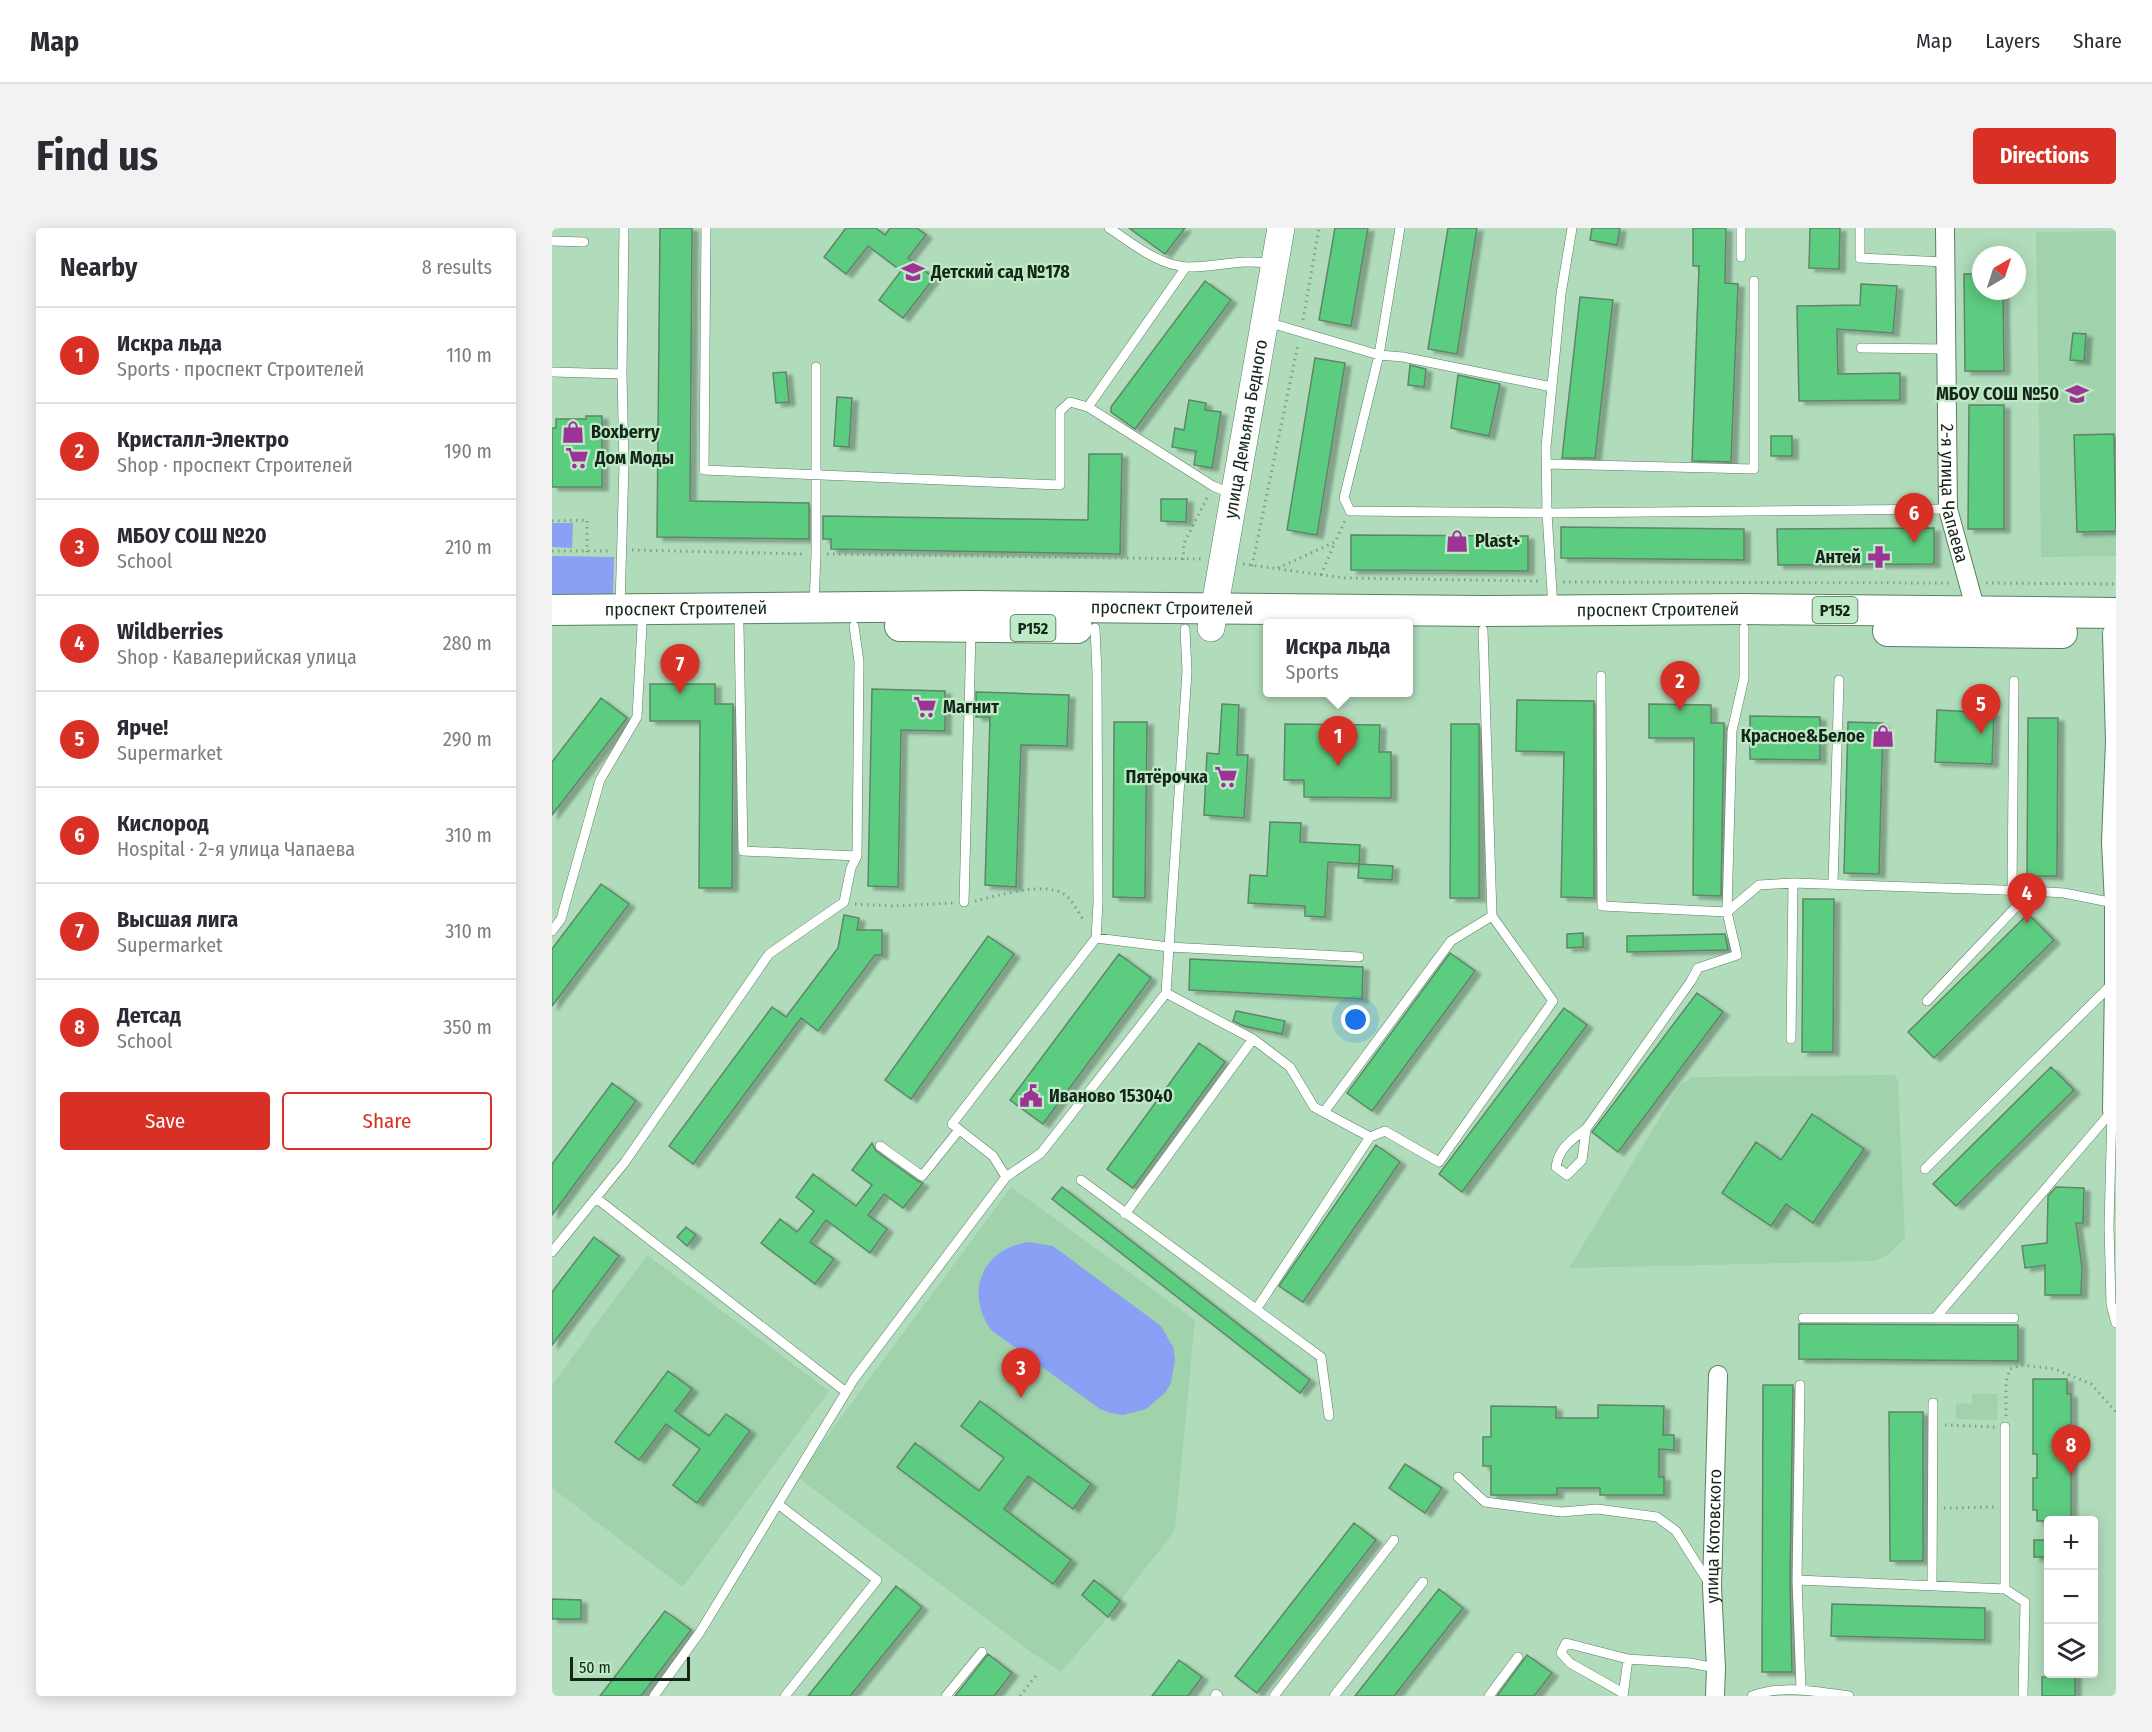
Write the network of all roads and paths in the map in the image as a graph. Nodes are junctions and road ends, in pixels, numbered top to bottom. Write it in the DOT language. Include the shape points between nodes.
graph roads {
  1 [pos="624,228"];
  2 [pos="706,228"];
  3 [pos="1109,228"];
  4 [pos="1281,228"];
  5 [pos="1318,228"];
  6 [pos="1400,228"];
  7 [pos="1572,228"];
  8 [pos="1741,228"];
  9 [pos="1860,228"];
  10 [pos="1945,228"];
  11 [pos="552,241"];
  12 [pos="584,242"];
  13 [pos="1741,257"];
  14 [pos="1945,262"];
  15 [pos="1275,264"];
  16 [pos="1186,267"];
  17 [pos="1755,281"];
  18 [pos="1265,321"];
  19 [pos="1301,332"];
  20 [pos="1861,348"];
  21 [pos="1946,349"];
  22 [pos="1379,355"];
  23 [pos="816,367"];
  24 [pos="552,372"];
  25 [pos="622,374"];
  26 [pos="1552,387"];
  27 [pos="1088,407"];
  28 [pos="1547,464"];
  29 [pos="817,474"];
  30 [pos="1235,495"];
  31 [pos="1948,509"];
  32 [pos="1350,512"];
  33 [pos="1547,513"];
  34 [pos="552,520"];
  35 [pos="1335,542"];
  36 [pos="623,550"];
  37 [pos="552,551"];
  38 [pos="587,552"];
  39 [pos="816,554"];
  40 [pos="1223,562"];
  41 [pos="1252,566"];
  42 [pos="1276,569"];
  43 [pos="1321,575"];
  44 [pos="2116,584"];
  45 [pos="1553,596"];
  46 [pos="1974,609"];
  47 [pos="552,610"];
  48 [pos="813,616"];
  49 [pos="855,616"];
  50 [pos="631,617"];
  51 [pos="1204,622"];
  52 [pos="2114,623"];
  53 [pos="739,625"];
  54 [pos="552,626"];
  55 [pos="971,628"];
  56 [pos="1095,628"];
  57 [pos="1263,628"];
  58 [pos="1744,628"];
  59 [pos="1413,630"];
  60 [pos="1483,630"];
  61 [pos="1601,676"];
  62 [pos="1839,680"];
  63 [pos="2014,681"];
  64 [pos="857,856"];
  65 [pos="1793,884"];
  66 [pos="1833,884"];
  67 [pos="2012,890"];
  68 [pos="2031,891"];
  69 [pos="2114,894"];
  70 [pos="844,902"];
  71 [pos="964,902"];
  72 [pos="1727,912"];
  73 [pos="1492,916"];
  74 [pos="552,931"];
  75 [pos="1096,938"];
  76 [pos="1169,947"];
  77 [pos="1359,957"];
  78 [pos="2114,983"];
  79 [pos="1166,993"];
  80 [pos="1927,1001"];
  81 [pos="1253,1039"];
  82 [pos="1791,1039"];
  83 [pos="2112,1111"];
  84 [pos="1324,1112"];
  85 [pos="1586,1129"];
  86 [pos="959,1130"];
  87 [pos="1370,1137"];
  88 [pos="880,1146"];
  89 [pos="1924,1169"];
  90 [pos="1006,1177"];
  91 [pos="1081,1180"];
  92 [pos="596,1198"];
  93 [pos="1125,1214"];
  94 [pos="552,1252"];
  95 [pos="1257,1308"];
  96 [pos="1936,1317"];
  97 [pos="1803,1318"];
  98 [pos="2014,1318"];
  99 [pos="2116,1323"];
  100 [pos="1718,1375"];
  101 [pos="1800,1385"];
  102 [pos="846,1392"];
  103 [pos="1933,1403"];
  104 [pos="2116,1412"];
  105 [pos="1329,1416"];
  106 [pos="1933,1425"];
  107 [pos="2005,1427"];
  108 [pos="1458,1477"];
  109 [pos="778,1504"];
  110 [pos="2005,1506"];
  111 [pos="1933,1508"];
  112 [pos="1394,1540"];
  113 [pos="1797,1580"];
  114 [pos="1423,1582"];
  115 [pos="1932,1586"];
  116 [pos="1712,1587"];
  117 [pos="2005,1589"];
  118 [pos="982,1652"];
  119 [pos="1518,1657"];
  120 [pos="1628,1659"];
  121 [pos="1716,1668"];
  122 [pos="1038,1673"];
  123 [pos="1801,1689"];
  124 [pos="1623,1695"];
  125 [pos="654,1696"];
  126 [pos="785,1696"];
  127 [pos="946,1696"];
  128 [pos="1020,1696"];
  129 [pos="1274,1696"];
  130 [pos="1334,1696"];
  131 [pos="1490,1696"];
  132 [pos="1715,1696"];
  133 [pos="1752,1696"];
  134 [pos="1849,1696"];
  135 [pos="2024,1696"];
  1 -- 25 [label="lane"];
  2 -- 29 [label="lane" via="704,470"];
  3 -- 16 [label="lane" via="1160,260"];
  4 -- 15 [label="street, улица Демьяна Бедного"];
  5 -- 19 [label="path"];
  6 -- 22 [label="lane"];
  7 -- 26 [label="lane"];
  8 -- 13 [label="lane"];
  9 -- 14 [label="lane" via="1860,258"];
  10 -- 14 [label="street, 2-я улица Чапаева"];
  11 -- 12 [label="lane"];
  14 -- 21 [label="street, 2-я улица Чапаева"];
  15 -- 16 [label="lane" via="1258,261"];
  15 -- 18 [label="street, улица Демьяна Бедного"];
  16 -- 27 [label="lane"];
  17 -- 28 [label="lane" via="1754,470"];
  18 -- 19 [label="lane"];
  18 -- 30 [label="street, улица Демьяна Бедного"];
  19 -- 22 [label="lane"];
  19 -- 41 [label="path"];
  20 -- 21 [label="lane"];
  21 -- 31 [label="street, 2-я улица Чапаева"];
  22 -- 26 [label="lane"];
  22 -- 32 [label="lane" via="1344,498"];
  23 -- 29 [label="lane"];
  24 -- 25 [label="lane"];
  25 -- 36 [label="lane"];
  26 -- 28 [label="lane"];
  27 -- 29 [label="lane" via="1070,402 1060,411 1060,486"];
  27 -- 30 [label="lane" via="1213,486"];
  28 -- 33 [label="lane"];
  29 -- 39 [label="lane"];
  30 -- 40 [label="street, улица Демьяна Бедного"];
  31 -- 33 [label="lane"];
  31 -- 46 [label="street, 2-я улица Чапаева"];
  32 -- 33 [label="lane"];
  32 -- 35 [label="path"];
  33 -- 45 [label="lane"];
  34 -- 38 [label="path" via="587,520"];
  35 -- 42 [label="path"];
  35 -- 43 [label="path"];
  36 -- 38 [label="path"];
  36 -- 39 [label="path"];
  36 -- 50 [label="lane"];
  37 -- 38 [label="path"];
  39 -- 40 [label="path" via="1197,558"];
  39 -- 48 [label="lane"];
  40 -- 41 [label="path"];
  40 -- 51 [label="street, улица Демьяна Бедного"];
  41 -- 42 [label="path"];
  42 -- 43 [label="path"];
  43 -- 45 [label="path"];
  44 -- 46 [label="path"];
  45 -- 46 [label="main road, проспект Строителей / Р152"];
  45 -- 46 [label="path"];
  45 -- 51 [label="main road, проспект Строителей / Р152"];
  46 -- 52 [label="main road, проспект Строителей / Р152"];
  46 -- 58 [label="main road, проспект Строителей / Р152"];
  47 -- 50 [label="main road, проспект Строителей / Р152"];
  48 -- 49 [label="main road, проспект Строителей / Р152"];
  48 -- 50 [label="main road, проспект Строителей / Р152"];
  48 -- 53 [label="main road, проспект Строителей / Р152"];
  49 -- 51 [label="main road, проспект Строителей / Р152" via="973,606"];
  49 -- 55 [label="main road, проспект Строителей / Р152"];
  49 -- 64 [label="lane" via="859,662"];
  50 -- 53 [label="main road, проспект Строителей / Р152"];
  50 -- 54 [label="main road, проспект Строителей / Р152"];
  50 -- 74 [label="lane" via="637,717 600,780 561,919"];
  51 -- 56 [label="main road, проспект Строителей / Р152"];
  51 -- 57 [label="main road, проспект Строителей / Р152"];
  51 -- 76 [label="lane" via="1187,671"];
  52 -- 69 [label="street"];
  53 -- 64 [label="lane" via="743,851"];
  55 -- 56 [label="main road, проспект Строителей / Р152"];
  55 -- 71 [label="lane"];
  56 -- 75 [label="lane"];
  58 -- 60 [label="main road, проспект Строителей / Р152"];
  58 -- 72 [label="lane" via="1744,678 1732,731"];
  59 -- 60 [label="main road, проспект Строителей / Р152"];
  60 -- 73 [label="lane"];
  61 -- 72 [label="lane" via="1602,906"];
  62 -- 66 [label="lane"];
  63 -- 67 [label="lane"];
  64 -- 70 [label="lane"];
  65 -- 66 [label="lane"];
  65 -- 72 [label="lane" via="1759,885"];
  65 -- 82 [label="lane"];
  66 -- 67 [label="lane"];
  67 -- 68 [label="lane"];
  68 -- 69 [label="lane"];
  68 -- 80 [label="lane"];
  69 -- 78 [label="street"];
  70 -- 71 [label="path" via="892,906"];
  70 -- 92 [label="lane" via="769,954"];
  71 -- 75 [label="path" via="1013,891 1053,889 1066,894"];
  72 -- 85 [label="lane" via="1737,956 1698,968"];
  73 -- 84 [label="lane" via="1452,940"];
  73 -- 87 [label="lane" via="1553,1001 1438,1162 1385,1131"];
  75 -- 76 [label="lane"];
  75 -- 86 [label="lane" via="952,1124"];
  76 -- 77 [label="lane"];
  76 -- 79 [label="lane"];
  78 -- 83 [label="street"];
  78 -- 89 [label="lane"];
  79 -- 81 [label="lane"];
  79 -- 90 [label="lane" via="1041,1153"];
  81 -- 84 [label="lane" via="1290,1067 1314,1107"];
  81 -- 93 [label="lane"];
  83 -- 96 [label="lane"];
  83 -- 99 [label="lane" via="2109,1225 2111,1304"];
  84 -- 87 [label="lane"];
  85 -- 85 [label="lane" via="1582,1160 1567,1175 1556,1167 1558,1155"];
  86 -- 88 [label="lane" via="922,1176"];
  86 -- 90 [label="lane" via="993,1156"];
  87 -- 95 [label="lane"];
  90 -- 102 [label="lane"];
  91 -- 93 [label="lane"];
  92 -- 94 [label="lane"];
  92 -- 102 [label="lane"];
  93 -- 95 [label="lane"];
  95 -- 105 [label="lane" via="1321,1357"];
  96 -- 97 [label="lane"];
  96 -- 98 [label="lane"];
  100 -- 116 [label="street, улица Котовского"];
  101 -- 113 [label="lane"];
  102 -- 109 [label="lane"];
  103 -- 106 [label="lane"];
  104 -- 107 [label="path" via="2091,1384 2055,1370 2021,1365 2010,1370 2006,1382"];
  106 -- 107 [label="path"];
  106 -- 111 [label="lane"];
  107 -- 110 [label="lane"];
  108 -- 116 [label="lane" via="1485,1502 1562,1512 1597,1509 1657,1517 1676,1531"];
  109 -- 125 [label="lane" via="700,1632"];
  109 -- 126 [label="lane" via="877,1580"];
  110 -- 111 [label="path"];
  110 -- 117 [label="lane"];
  111 -- 115 [label="lane"];
  112 -- 129 [label="lane"];
  113 -- 115 [label="lane"];
  113 -- 123 [label="lane"];
  114 -- 130 [label="lane"];
  115 -- 117 [label="lane"];
  116 -- 121 [label="street, улица Котовского"];
  117 -- 135 [label="lane" via="2025,1602"];
  118 -- 127 [label="lane"];
  119 -- 131 [label="lane"];
  120 -- 121 [label="lane"];
  120 -- 124 [label="lane"];
  120 -- 124 [label="lane" via="1566,1643 1561,1653 1570,1663"];
  121 -- 132 [label="street, улица Котовского"];
  122 -- 128 [label="path"];
  123 -- 133 [label="lane"];
  123 -- 134 [label="lane"];
}
